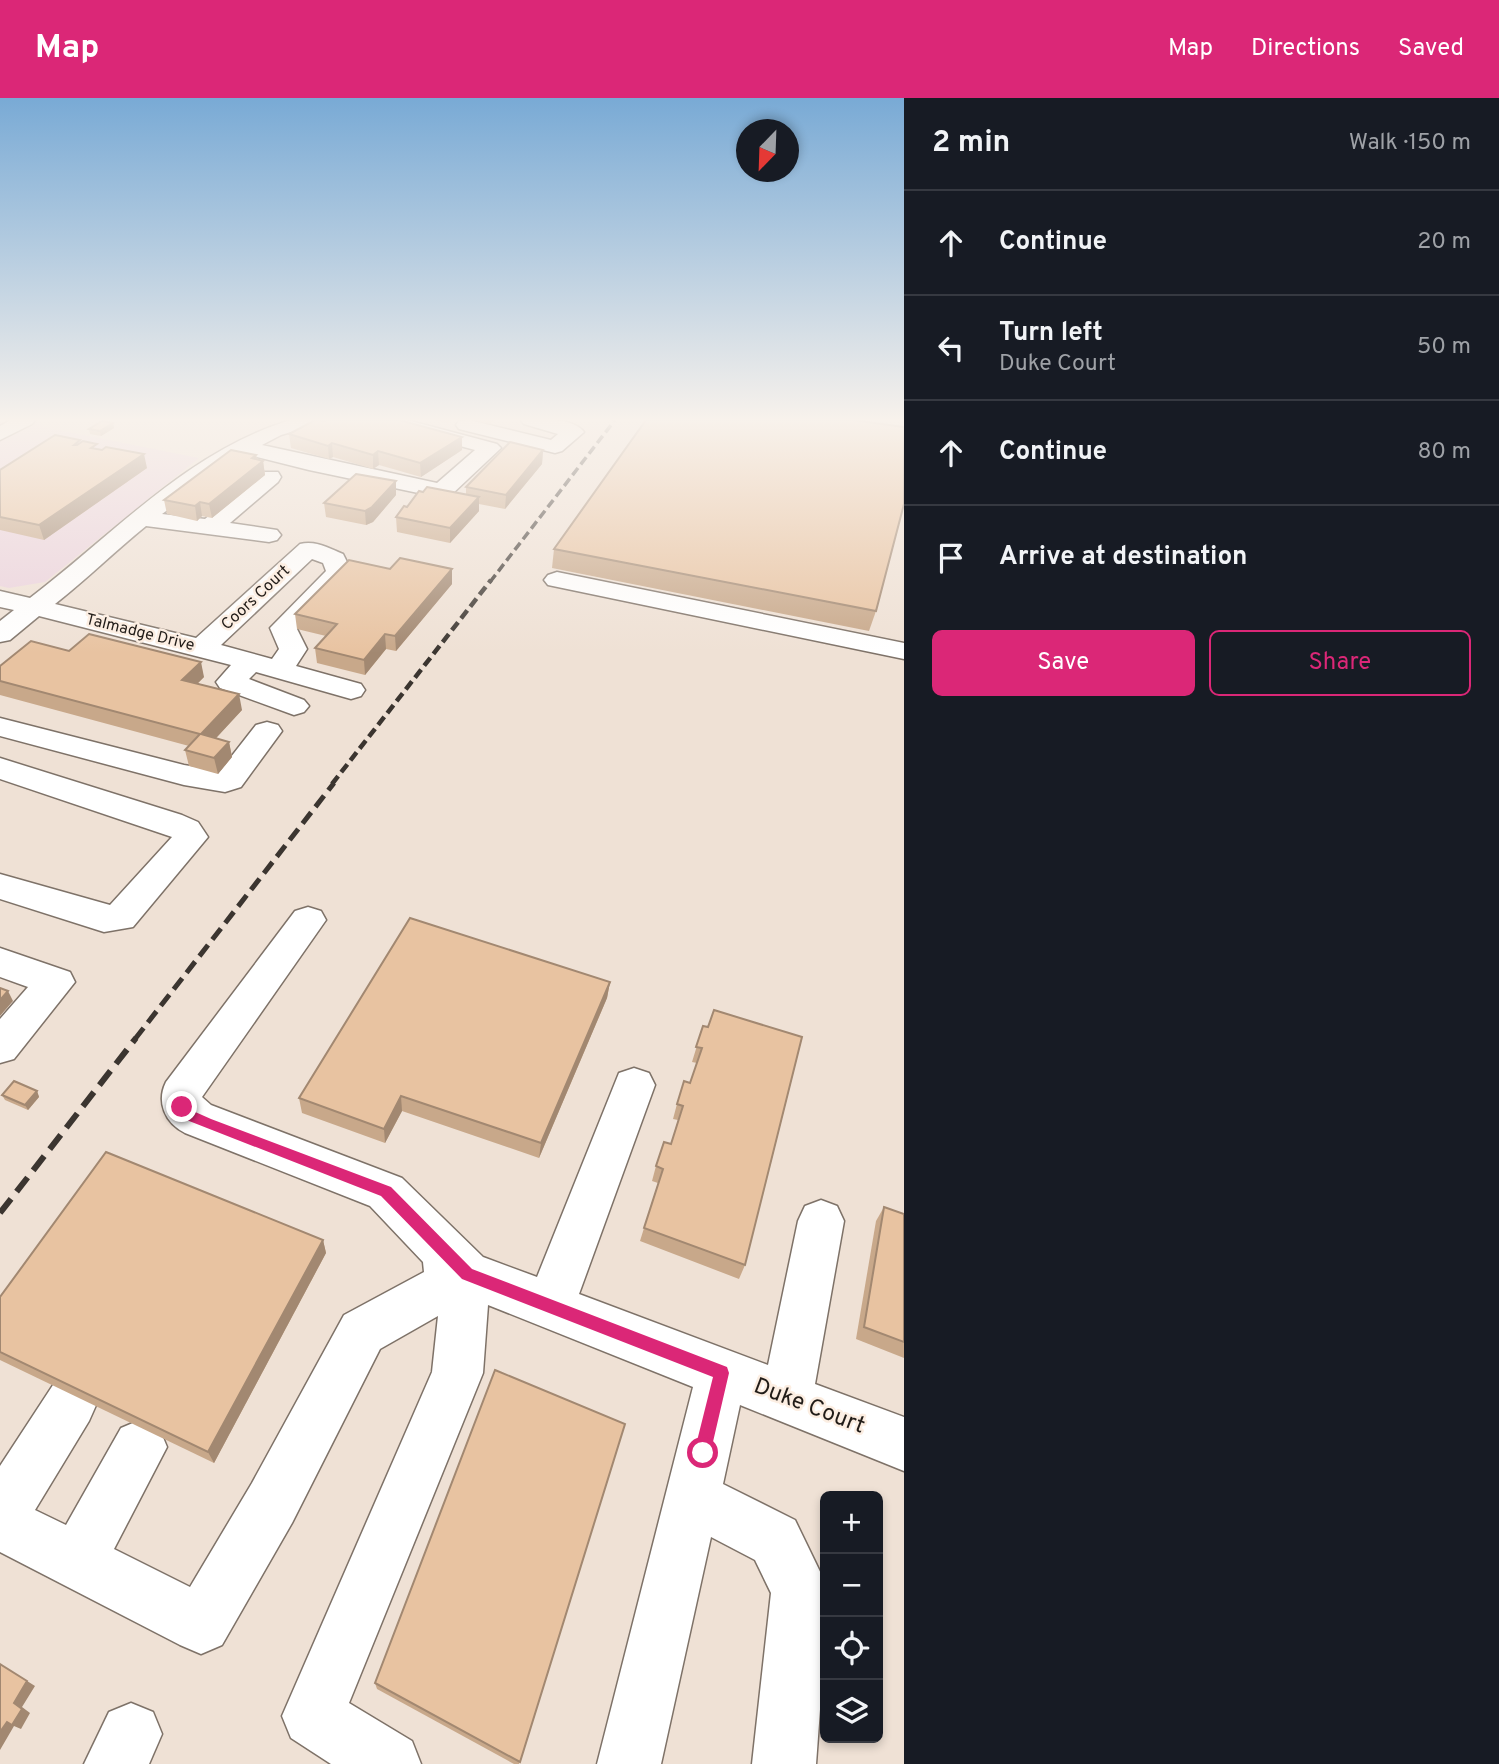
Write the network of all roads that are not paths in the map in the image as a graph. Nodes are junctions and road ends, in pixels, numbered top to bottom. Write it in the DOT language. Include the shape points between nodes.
graph roads {
  1 [pos="170,498"];
  2 [pos="245,498"];
  3 [pos="141,519"];
  4 [pos="210,527"];
  5 [pos="269,535"];
  6 [pos="558,580"];
  7 [pos="0,599"];
  8 [pos="35,608"];
  9 [pos="0,634"];
  10 [pos="202,648"];
  11 [pos="904,651"];
  12 [pos="250,661"];
  13 [pos="280,669"];
  14 [pos="351,690"];
  15 [pos="294,706"];
  16 [pos="0,727"];
  17 [pos="267,732"];
  18 [pos="0,768"];
  19 [pos="0,886"];
  20 [pos="308,920"];
  21 [pos="0,961"];
  22 [pos="0,1047"];
  23 [pos="634,1085"];
  24 [pos="821,1221"];
  25 [pos="453,1268"];
  26 [pos="550,1306"];
  27 [pos="722,1373"];
  28 [pos="787,1398"];
  29 [pos="71,1403"];
  30 [pos="904,1444"];
  31 [pos="140,1447"];
  32 [pos="692,1498"];
  33 [pos="0,1519"];
  34 [pos="77,1560"];
  35 [pos="389,1764"];
  36 [pos="629,1764"];
  37 [pos="784,1764"];
  1 -- 3 [label="street"];
  2 -- 4 [label="street"];
  3 -- 4 [label="street"];
  3 -- 8 [label="street"];
  4 -- 5 [label="street"];
  6 -- 11 [label="street"];
  7 -- 8 [label="street, Talmadge Drive"];
  8 -- 9 [label="street"];
  8 -- 10 [label="street, Talmadge Drive" via="94,633"];
  10 -- 12 [label="street, Talmadge Drive"];
  10 -- 13 [label="street, Coors Court" via="309,548 334,559 339,572 283,628 293,649"];
  12 -- 13 [label="street, Talmadge Drive"];
  12 -- 15 [label="street" via="230,682"];
  13 -- 14 [label="street, Talmadge Drive"];
  16 -- 17 [label="street" via="225,782"];
  18 -- 19 [label="street" via="170,823 191,837 120,918 104,919"];
  20 -- 25 [label="street" via="181,1094 182,1107 206,1124 386,1192"];
  21 -- 22 [label="street" via="56,982"];
  23 -- 26 [label="street"];
  24 -- 28 [label="street"];
  25 -- 26 [label="street, Duke Court"];
  25 -- 34 [label="street" via="362,1332 201,1625"];
  25 -- 35 [label="street" via="457,1373 313,1716"];
  26 -- 27 [label="street, Duke Court"];
  27 -- 28 [label="street, Duke Court"];
  27 -- 32 [label="street"];
  28 -- 30 [label="street, Duke Court"];
  29 -- 33 [label="street"];
  31 -- 34 [label="street"];
  32 -- 36 [label="street"];
  32 -- 37 [label="street" via="775,1540 800,1591"];
  33 -- 34 [label="street"];
}
